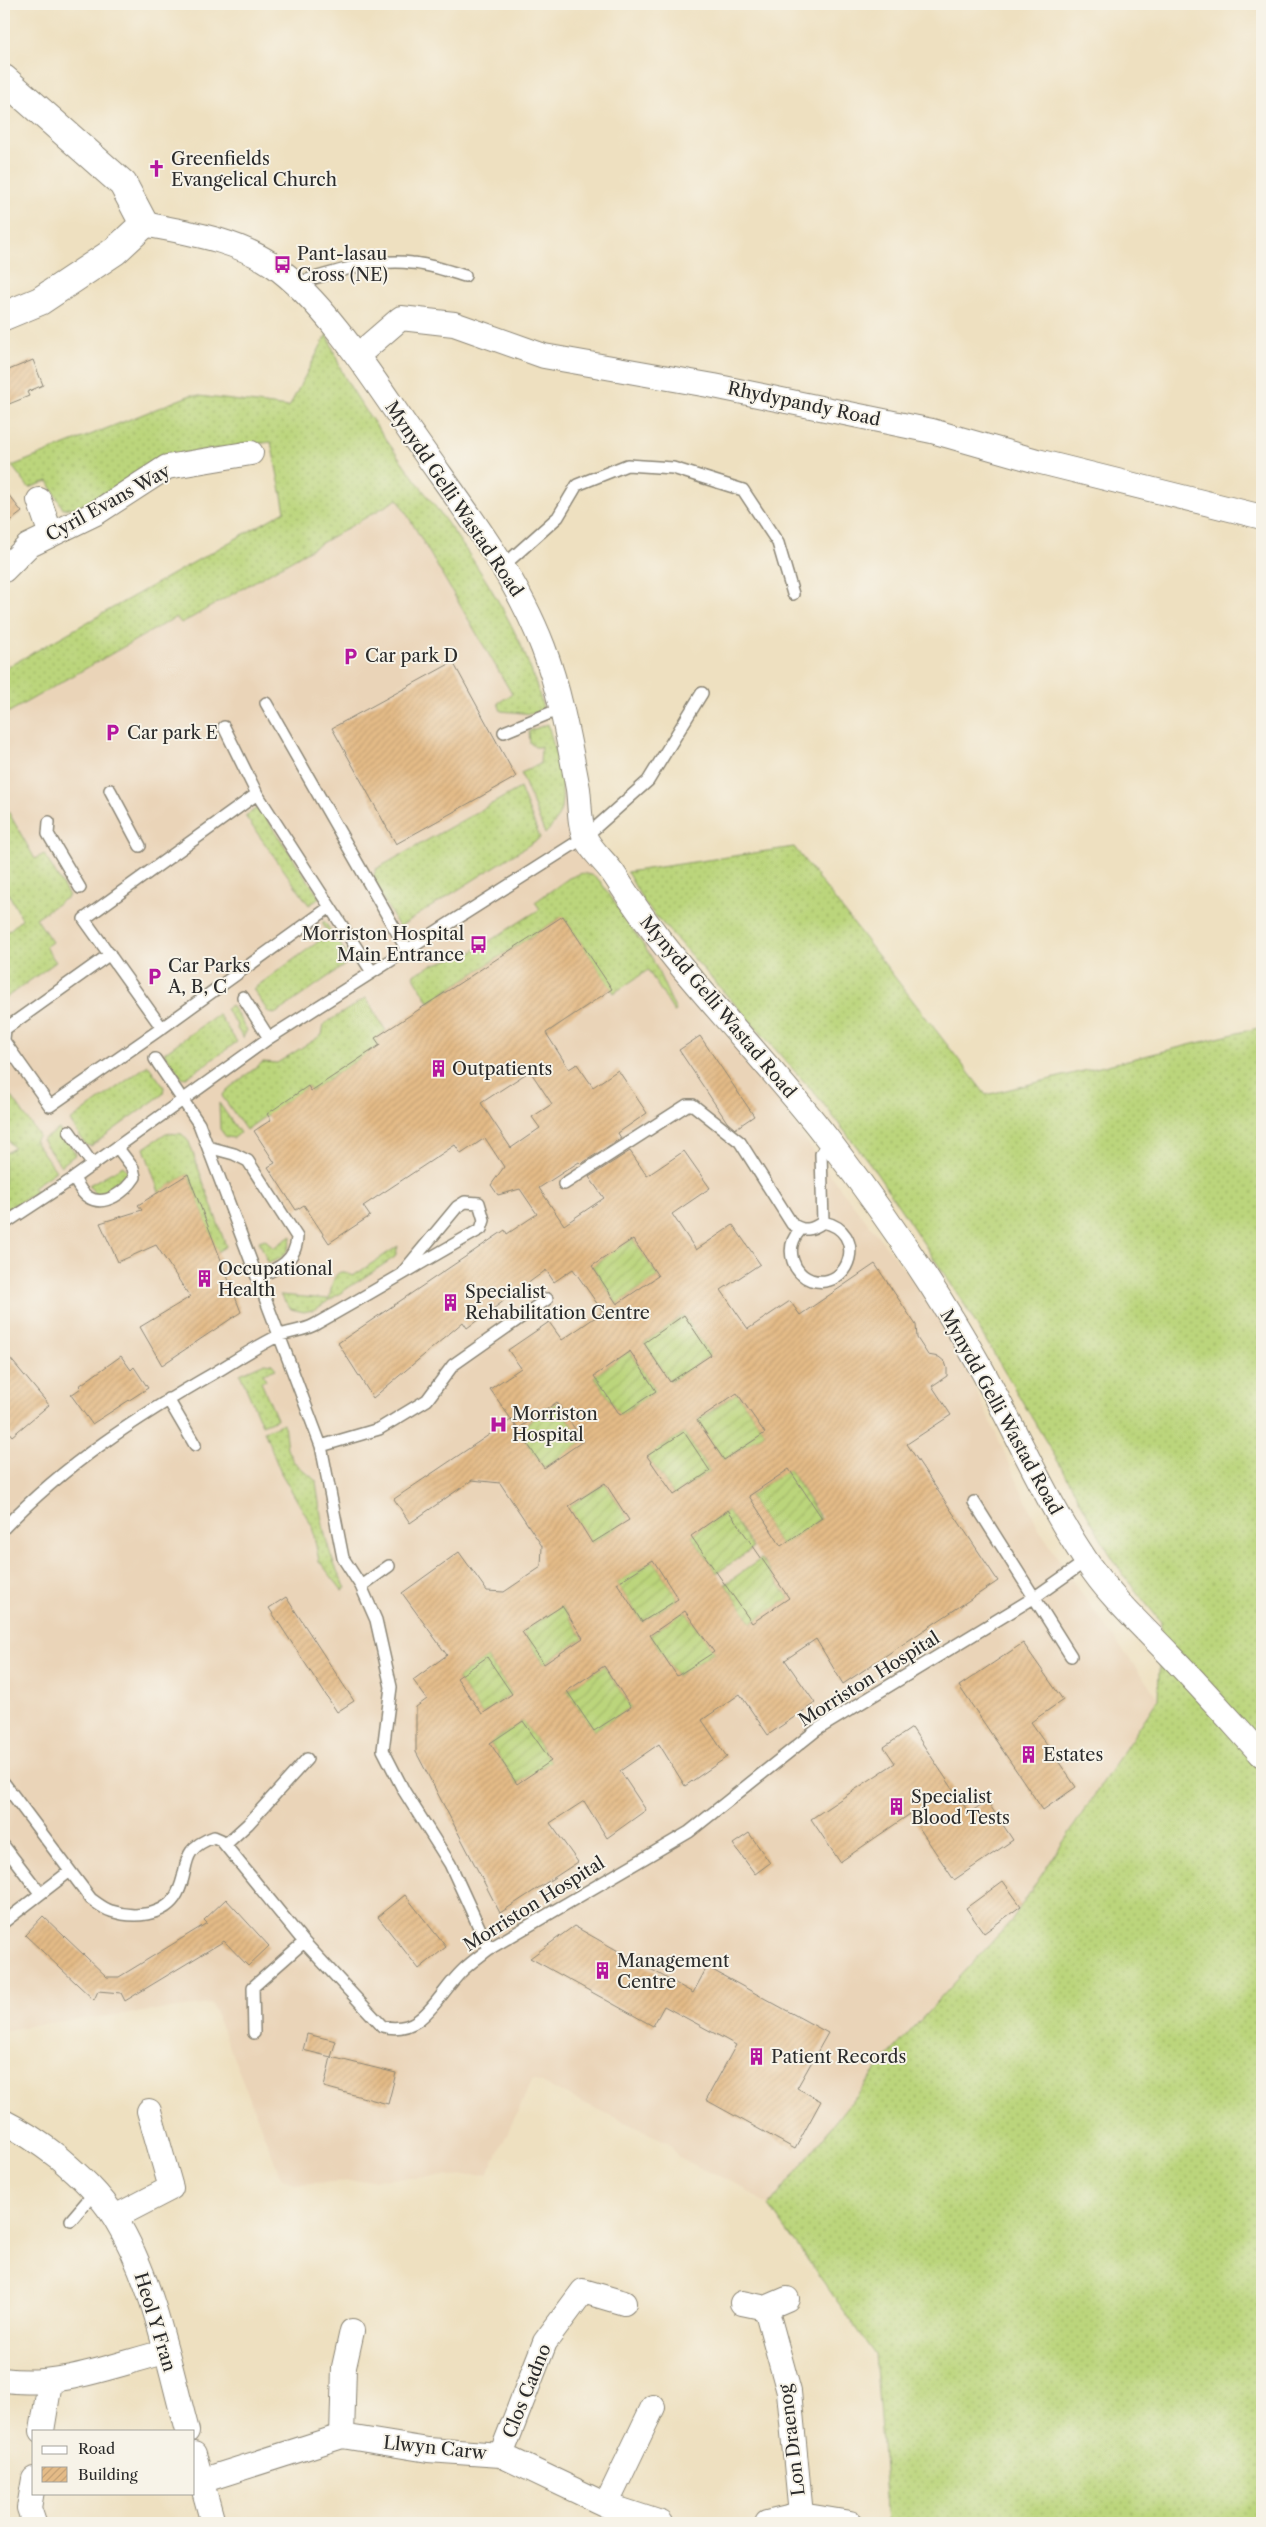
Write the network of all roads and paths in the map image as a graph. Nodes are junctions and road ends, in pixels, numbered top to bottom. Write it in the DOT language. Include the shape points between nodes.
graph roads {
  1 [pos="4,79"];
  2 [pos="144,224"];
  3 [pos="465,276"];
  4 [pos="294,284"];
  5 [pos="4,316"];
  6 [pos="357,356"];
  7 [pos="251,453"];
  8 [pos="40,500"];
  9 [pos="1262,517"];
  10 [pos="51,535"];
  11 [pos="502,567"];
  12 [pos="4,570"];
  13 [pos="793,594"];
  14 [pos="702,693"];
  15 [pos="266,703"];
  16 [pos="560,709"];
  17 [pos="224,727"];
  18 [pos="504,732"];
  19 [pos="110,790"];
  20 [pos="257,794"];
  21 [pos="49,822"];
  22 [pos="584,837"];
  23 [pos="140,846"];
  24 [pos="80,888"];
  25 [pos="330,907"];
  26 [pos="407,950"];
  27 [pos="110,954"];
  28 [pos="372,972"];
  29 [pos="243,997"];
  30 [pos="162,1028"];
  31 [pos="269,1038"];
  32 [pos="4,1040"];
  33 [pos="155,1059"];
  34 [pos="182,1101"];
  35 [pos="69,1131"];
  36 [pos="830,1142"];
  37 [pos="117,1147"];
  38 [pos="208,1147"];
  39 [pos="92,1165"];
  40 [pos="74,1178"];
  41 [pos="564,1184"];
  42 [pos="823,1222"];
  43 [pos="4,1224"];
  44 [pos="800,1230"];
  45 [pos="403,1272"];
  46 [pos="257,1277"];
  47 [pos="547,1298"];
  48 [pos="279,1336"];
  49 [pos="168,1399"];
  50 [pos="195,1445"];
  51 [pos="321,1446"];
  52 [pos="974,1502"];
  53 [pos="4,1528"];
  54 [pos="1086,1561"];
  55 [pos="389,1566"];
  56 [pos="361,1586"];
  57 [pos="1035,1597"];
  58 [pos="1071,1656"];
  59 [pos="1262,1755"];
  60 [pos="307,1759"];
  61 [pos="4,1784"];
  62 [pos="224,1845"];
  63 [pos="4,1846"];
  64 [pos="70,1871"];
  65 [pos="40,1893"];
  66 [pos="5,1917"];
  67 [pos="304,1942"];
  68 [pos="489,1949"];
  69 [pos="254,2033"];
  70 [pos="149,2111"];
  71 [pos="4,2122"];
  72 [pos="95,2192"];
  73 [pos="115,2217"];
  74 [pos="71,2220"];
  75 [pos="624,2303"];
  76 [pos="742,2303"];
  77 [pos="352,2330"];
  78 [pos="165,2352"];
  79 [pos="4,2380"];
  80 [pos="50,2382"];
  81 [pos="653,2407"];
  82 [pos="42,2430"];
  83 [pos="187,2430"];
  84 [pos="342,2436"];
  85 [pos="501,2455"];
  86 [pos="195,2458"];
  87 [pos="201,2481"];
  88 [pos="32,2491"];
  89 [pos="606,2505"];
  90 [pos="801,2515"];
  91 [pos="34,2523"];
  92 [pos="213,2523"];
  93 [pos="661,2523"];
  94 [pos="767,2523"];
  95 [pos="850,2523"];
  1 -- 2 [label="street" via="123,184"];
  2 -- 4 [label="street, Mynydd Gelli Wastad Road" via="225,241 272,265"];
  2 -- 5 [label="street" via="115,251 40,301"];
  3 -- 4 [label="lane" via="412,262 382,263"];
  4 -- 6 [label="street, Mynydd Gelli Wastad Road"];
  6 -- 9 [label="street, Rhydypandy Road" via="401,318 454,324 544,356 714,386 932,431 1037,461"];
  6 -- 11 [label="street, Mynydd Gelli Wastad Road"];
  7 -- 10 [label="street, Cyril Evans Way" via="167,467 96,513"];
  8 -- 10 [label="street"];
  10 -- 12 [label="street, Cyril Evans Way" via="28,546"];
  11 -- 13 [label="lane" via="558,517 577,485 627,465 673,468 743,490 778,543"];
  11 -- 16 [label="street, Mynydd Gelli Wastad Road" via="522,598 544,650"];
  14 -- 22 [label="lane" via="648,781"];
  15 -- 26 [label="lane"];
  16 -- 18 [label="lane"];
  16 -- 22 [label="street, Mynydd Gelli Wastad Road"];
  17 -- 20 [label="lane"];
  19 -- 23 [label="lane"];
  20 -- 25 [label="lane"];
  20 -- 27 [label="lane" via="84,919"];
  21 -- 24 [label="lane" via="48,834"];
  22 -- 26 [label="lane"];
  22 -- 36 [label="street, Mynydd Gelli Wastad Road" via="678,965 765,1061"];
  25 -- 28 [label="lane"];
  25 -- 30 [label="lane"];
  26 -- 28 [label="lane"];
  27 -- 30 [label="lane"];
  27 -- 32 [label="lane" via="5,1029"];
  28 -- 31 [label="lane"];
  29 -- 31 [label="lane"];
  30 -- 32 [label="lane" via="50,1106"];
  31 -- 34 [label="lane"];
  33 -- 34 [label="lane"];
  34 -- 37 [label="lane"];
  34 -- 38 [label="lane" via="199,1124"];
  35 -- 39 [label="lane"];
  36 -- 42 [label="lane" via="822,1154"];
  36 -- 54 [label="street, Mynydd Gelli Wastad Road" via="928,1281 981,1368 1051,1503"];
  37 -- 39 [label="lane"];
  37 -- 40 [label="lane" via="133,1168 135,1177 129,1186 113,1197 100,1200 87,1197"];
  38 -- 46 [label="lane"];
  38 -- 46 [label="lane" via="248,1161 297,1237 293,1257"];
  39 -- 40 [label="lane"];
  40 -- 43 [label="lane"];
  41 -- 44 [label="lane" via="693,1104 740,1142 792,1224"];
  42 -- 44 [label="lane"];
  42 -- 44 [label="lane" via="840,1228 850,1243 849,1262 838,1276 829,1280 810,1279 794,1266 791,1245"];
  45 -- 45 [label="lane" via="457,1206 465,1202 479,1203 484,1220 481,1229 424,1264"];
  45 -- 48 [label="lane" via="312,1327"];
  46 -- 48 [label="lane"];
  47 -- 51 [label="lane" via="453,1365 427,1400 379,1429"];
  48 -- 49 [label="lane"];
  48 -- 51 [label="lane"];
  49 -- 50 [label="lane"];
  49 -- 53 [label="lane" via="96,1447"];
  51 -- 56 [label="lane" via="343,1558"];
  52 -- 57 [label="lane"];
  54 -- 57 [label="lane, Morriston Hospital"];
  54 -- 59 [label="street, Mynydd Gelli Wastad Road" via="1112,1596"];
  55 -- 56 [label="lane"];
  56 -- 68 [label="lane" via="376,1620 391,1688 383,1750 404,1791 450,1864"];
  57 -- 58 [label="lane"];
  57 -- 68 [label="lane, Morriston Hospital" via="818,1729 689,1832"];
  60 -- 62 [label="lane" via="248,1824"];
  61 -- 64 [label="lane"];
  62 -- 64 [label="lane" via="214,1836 193,1849 184,1863 177,1894 169,1904 140,1916 110,1911 91,1899"];
  62 -- 67 [label="lane, Morriston Hospital"];
  63 -- 65 [label="lane"];
  64 -- 65 [label="lane"];
  65 -- 66 [label="lane"];
  67 -- 68 [label="lane, Morriston Hospital" via="382,2026 392,2029 412,2025 423,2018 462,1971"];
  67 -- 69 [label="lane" via="253,1987"];
  70 -- 73 [label="street" via="171,2188"];
  71 -- 72 [label="street, Heol Y Fran" via="28,2133"];
  72 -- 73 [label="street, Heol Y Fran"];
  72 -- 74 [label="lane"];
  73 -- 78 [label="street, Heol Y Fran" via="145,2282"];
  75 -- 85 [label="street, Clos Cadno" via="583,2290 545,2342"];
  76 -- 90 [label="street, Lon Draenog" via="776,2304 789,2392"];
  77 -- 84 [label="street" via="344,2367"];
  78 -- 80 [label="street"];
  78 -- 83 [label="street, Heol Y Fran"];
  79 -- 80 [label="street"];
  80 -- 82 [label="street"];
  81 -- 89 [label="street"];
  84 -- 85 [label="street, Llwyn Carw" via="428,2450"];
  84 -- 87 [label="street, Llwyn Carw"];
  85 -- 89 [label="street, Llwyn Carw"];
  86 -- 87 [label="street"];
  87 -- 92 [label="street"];
  88 -- 91 [label="street" via="29,2508"];
  89 -- 93 [label="street, Llwyn Carw"];
  90 -- 94 [label="street"];
  90 -- 95 [label="street"];
}
